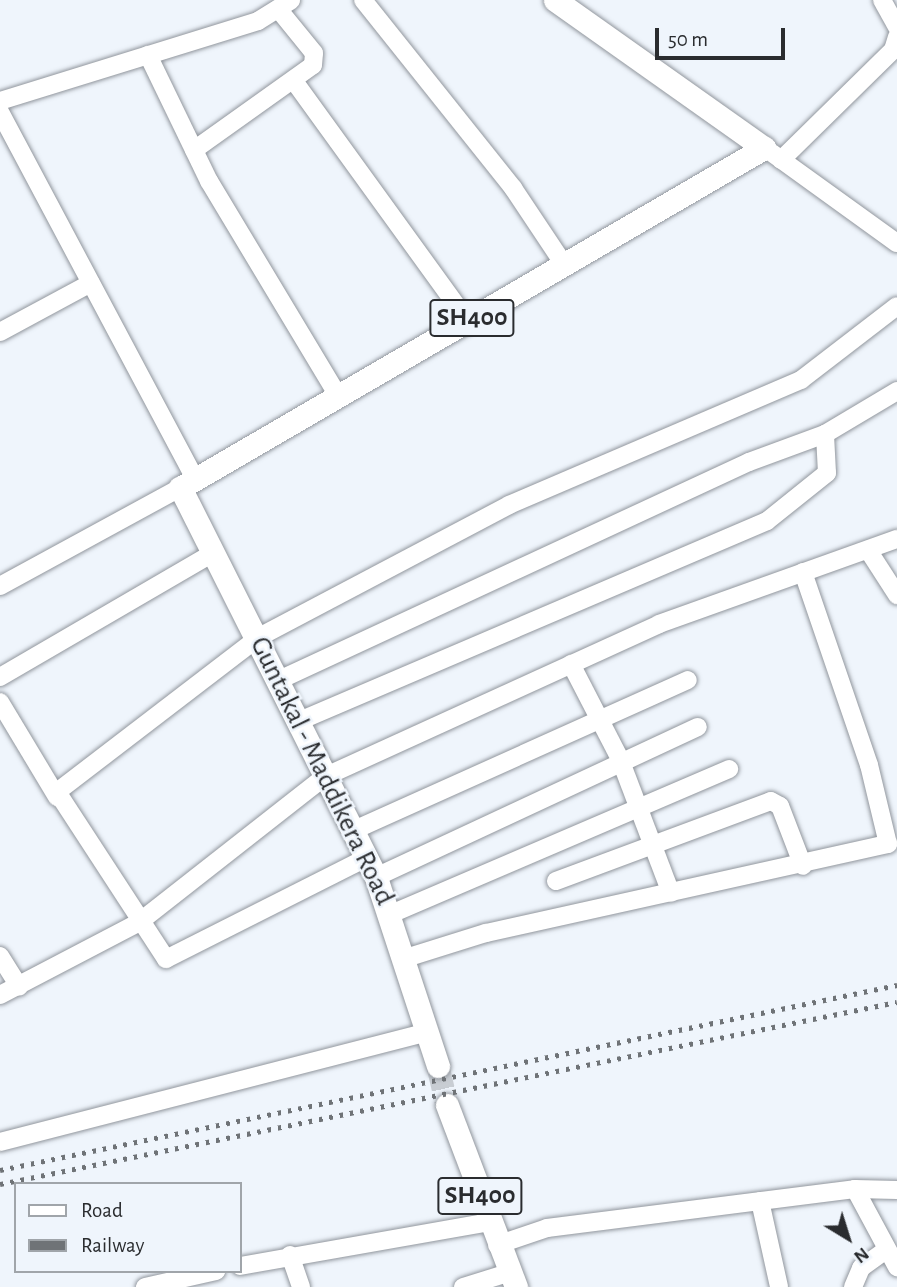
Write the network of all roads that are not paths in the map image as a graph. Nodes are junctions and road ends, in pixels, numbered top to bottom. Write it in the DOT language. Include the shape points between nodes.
graph roads {
  1 [pos="363,0"];
  2 [pos="555,0"];
  3 [pos="882,0"];
  4 [pos="285,5"];
  5 [pos="897,27"];
  6 [pos="897,37"];
  7 [pos="148,55"];
  8 [pos="295,81"];
  9 [pos="0,101"];
  10 [pos="0,113"];
  11 [pos="194,150"];
  12 [pos="772,154"];
  13 [pos="897,243"];
  14 [pos="565,266"];
  15 [pos="90,283"];
  16 [pos="897,306"];
  17 [pos="468,321"];
  18 [pos="0,332"];
  19 [pos="897,391"];
  20 [pos="339,397"];
  21 [pos="825,434"];
  22 [pos="188,483"];
  23 [pos="897,539"];
  24 [pos="868,550"];
  25 [pos="213,553"];
  26 [pos="803,572"];
  27 [pos="0,586"];
  28 [pos="897,595"];
  29 [pos="259,637"];
  30 [pos="571,664"];
  31 [pos="0,677"];
  32 [pos="688,680"];
  33 [pos="277,681"];
  34 [pos="0,702"];
  35 [pos="600,719"];
  36 [pos="297,722"];
  37 [pos="698,727"];
  38 [pos="620,759"];
  39 [pos="729,769"];
  40 [pos="324,777"];
  41 [pos="57,797"];
  42 [pos="640,807"];
  43 [pos="352,831"];
  44 [pos="655,844"];
  45 [pos="803,866"];
  46 [pos="371,867"];
  47 [pos="556,881"];
  48 [pos="671,893"];
  49 [pos="391,914"];
  50 [pos="138,923"];
  51 [pos="0,956"];
  52 [pos="406,958"];
  53 [pos="19,986"];
  54 [pos="0,995"];
  55 [pos="428,1032"];
  56 [pos="438,1066"];
  57 [pos="447,1105"];
  58 [pos="0,1142"];
  59 [pos="855,1189"];
  60 [pos="897,1190"];
  61 [pos="760,1201"];
  62 [pos="489,1222"];
  63 [pos="498,1245"];
  64 [pos="887,1249"];
  65 [pos="290,1255"];
  66 [pos="242,1266"];
  67 [pos="897,1267"];
  68 [pos="207,1273"];
  69 [pos="512,1280"];
  70 [pos="145,1287"];
  71 [pos="301,1287"];
  72 [pos="463,1287"];
  73 [pos="779,1287"];
  74 [pos="853,1287"];
  1 -- 14 [label="street" via="513,188"];
  2 -- 12 [label="main road"];
  3 -- 5 [label="street"];
  4 -- 7 [label="street"];
  4 -- 8 [label="street" via="314,53 313,65"];
  6 -- 12 [label="street" via="892,50"];
  7 -- 9 [label="street"];
  7 -- 11 [label="street"];
  8 -- 11 [label="street"];
  8 -- 17 [label="street"];
  10 -- 15 [label="street"];
  11 -- 20 [label="street"];
  12 -- 13 [label="street"];
  12 -- 14 [label="main road, SH400"];
  14 -- 17 [label="main road, SH400"];
  15 -- 18 [label="street"];
  15 -- 22 [label="street"];
  16 -- 29 [label="street" via="801,380 509,505"];
  17 -- 20 [label="main road, SH400"];
  19 -- 21 [label="street"];
  20 -- 22 [label="main road, SH400"];
  21 -- 33 [label="street" via="749,462"];
  21 -- 36 [label="street" via="827,473 767,521"];
  22 -- 25 [label="main road, Guntakal - Maddikera Road"];
  22 -- 27 [label="street"];
  23 -- 24 [label="street"];
  24 -- 26 [label="street"];
  24 -- 28 [label="street"];
  25 -- 29 [label="main road, Guntakal - Maddikera Road"];
  25 -- 31 [label="street"];
  26 -- 30 [label="street"];
  26 -- 45 [label="street" via="890,839 884,847"];
  29 -- 33 [label="main road, Guntakal - Maddikera Road"];
  29 -- 41 [label="street" via="60,787"];
  30 -- 35 [label="street"];
  30 -- 40 [label="street"];
  32 -- 35 [label="street"];
  33 -- 36 [label="main road, Guntakal - Maddikera Road"];
  34 -- 41 [label="street"];
  35 -- 38 [label="street"];
  35 -- 43 [label="street"];
  36 -- 40 [label="main road, Guntakal - Maddikera Road"];
  37 -- 38 [label="street"];
  38 -- 42 [label="street"];
  38 -- 46 [label="street"];
  39 -- 42 [label="street"];
  40 -- 43 [label="main road, Guntakal - Maddikera Road"];
  40 -- 50 [label="street"];
  41 -- 50 [label="street"];
  42 -- 44 [label="street"];
  42 -- 49 [label="street"];
  43 -- 46 [label="main road, Guntakal - Maddikera Road"];
  44 -- 45 [label="street" via="771,800 780,806"];
  44 -- 47 [label="street"];
  44 -- 48 [label="street"];
  45 -- 48 [label="street"];
  46 -- 49 [label="main road, Guntakal - Maddikera Road"];
  46 -- 50 [label="street" via="174,958 159,955"];
  48 -- 52 [label="street" via="486,933"];
  49 -- 52 [label="main road, Guntakal - Maddikera Road"];
  50 -- 53 [label="street"];
  51 -- 53 [label="street"];
  52 -- 55 [label="main road, Guntakal - Maddikera Road"];
  53 -- 54 [label="street"];
  55 -- 56 [label="main road, Guntakal - Maddikera Road"];
  55 -- 58 [label="street"];
  57 -- 62 [label="main road, SH400"];
  59 -- 60 [label="street"];
  59 -- 61 [label="street"];
  59 -- 64 [label="street"];
  61 -- 63 [label="street" via="547,1228"];
  61 -- 73 [label="street"];
  62 -- 63 [label="main road, SH400"];
  62 -- 65 [label="street"];
  63 -- 69 [label="main road, SH400"];
  64 -- 67 [label="street"];
  64 -- 74 [label="street" via="861,1268"];
  65 -- 66 [label="street"];
  65 -- 71 [label="street"];
  68 -- 70 [label="street"];
  69 -- 72 [label="street"];
}
